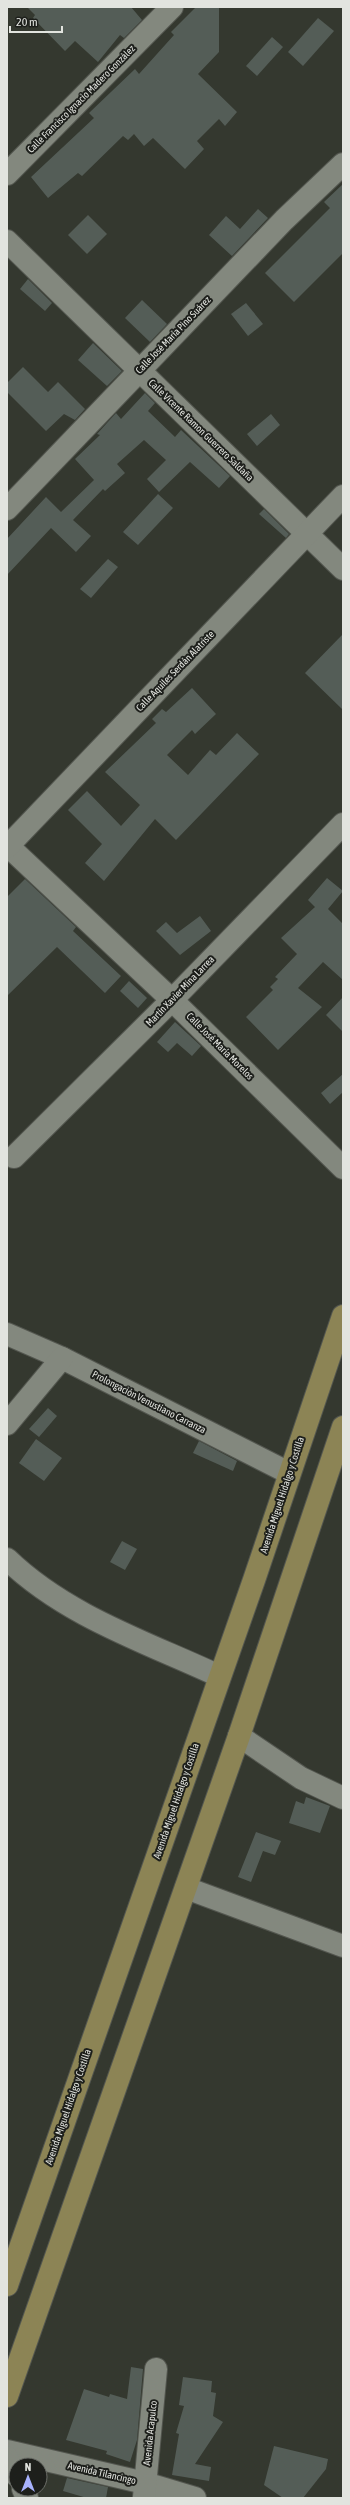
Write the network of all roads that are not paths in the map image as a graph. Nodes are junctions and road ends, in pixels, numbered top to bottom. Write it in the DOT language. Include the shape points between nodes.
graph roads {
  1 [pos="172,7"];
  2 [pos="343,164"];
  3 [pos="7,174"];
  4 [pos="7,241"];
  5 [pos="139,371"];
  6 [pos="343,496"];
  7 [pos="7,509"];
  8 [pos="307,532"];
  9 [pos="343,569"];
  10 [pos="343,824"];
  11 [pos="7,846"];
  12 [pos="172,1000"];
  13 [pos="14,1157"];
  14 [pos="343,1168"];
  15 [pos="343,1316"];
  16 [pos="7,1334"];
  17 [pos="62,1358"];
  18 [pos="7,1424"];
  19 [pos="343,1427"];
  20 [pos="289,1473"];
  21 [pos="7,1559"];
  22 [pos="220,1676"];
  23 [pos="239,1736"];
  24 [pos="343,1798"];
  25 [pos="186,1888"];
  26 [pos="343,1946"];
  27 [pos="7,2285"];
  28 [pos="156,2369"];
  29 [pos="7,2396"];
  30 [pos="7,2451"];
  31 [pos="144,2491"];
  32 [pos="195,2498"];
  1 -- 3 [label="street, Calle Francisco Ignacio Madero González"];
  2 -- 5 [label="street, Calle José María Pino Suárez" via="284,220"];
  4 -- 5 [label="street, Calle Vicente Ramon Guerrero Saldaña"];
  5 -- 7 [label="street, Calle José María Pino Suárez"];
  5 -- 8 [label="street, Calle Vicente Ramon Guerrero Saldaña"];
  6 -- 8 [label="street, Calle Aquiles Serdán Alatriste"];
  8 -- 9 [label="street, Calle Vicente Ramon Guerrero Saldaña"];
  8 -- 11 [label="street, Calle Aquiles Serdán Alatriste"];
  10 -- 12 [label="street, Martín Xavier Mina Larrea"];
  11 -- 12 [label="street, Calle José María Morelos"];
  12 -- 13 [label="street, Martín Xavier Mina Larrea"];
  12 -- 14 [label="street, Calle José María Morelos"];
  15 -- 20 [label="main road, Avenida Miguel Hidalgo y Costilla"];
  16 -- 17 [label="street, Prolongación Venustiano Carranza"];
  17 -- 18 [label="street"];
  17 -- 20 [label="street, Prolongación Venustiano Carranza"];
  19 -- 23 [label="main road"];
  20 -- 22 [label="main road, Avenida Miguel Hidalgo y Costilla"];
  21 -- 22 [label="street" via="30,1581 96,1622"];
  22 -- 27 [label="main road, Avenida Miguel Hidalgo y Costilla"];
  23 -- 24 [label="street" via="301,1778"];
  23 -- 25 [label="main road"];
  25 -- 26 [label="street"];
  25 -- 29 [label="main road"];
  28 -- 31 [label="street, Avenida Acapulco"];
  30 -- 31 [label="street, Avenida Tilancingo"];
  31 -- 32 [label="street, Avenida Tilancingo"];
}
